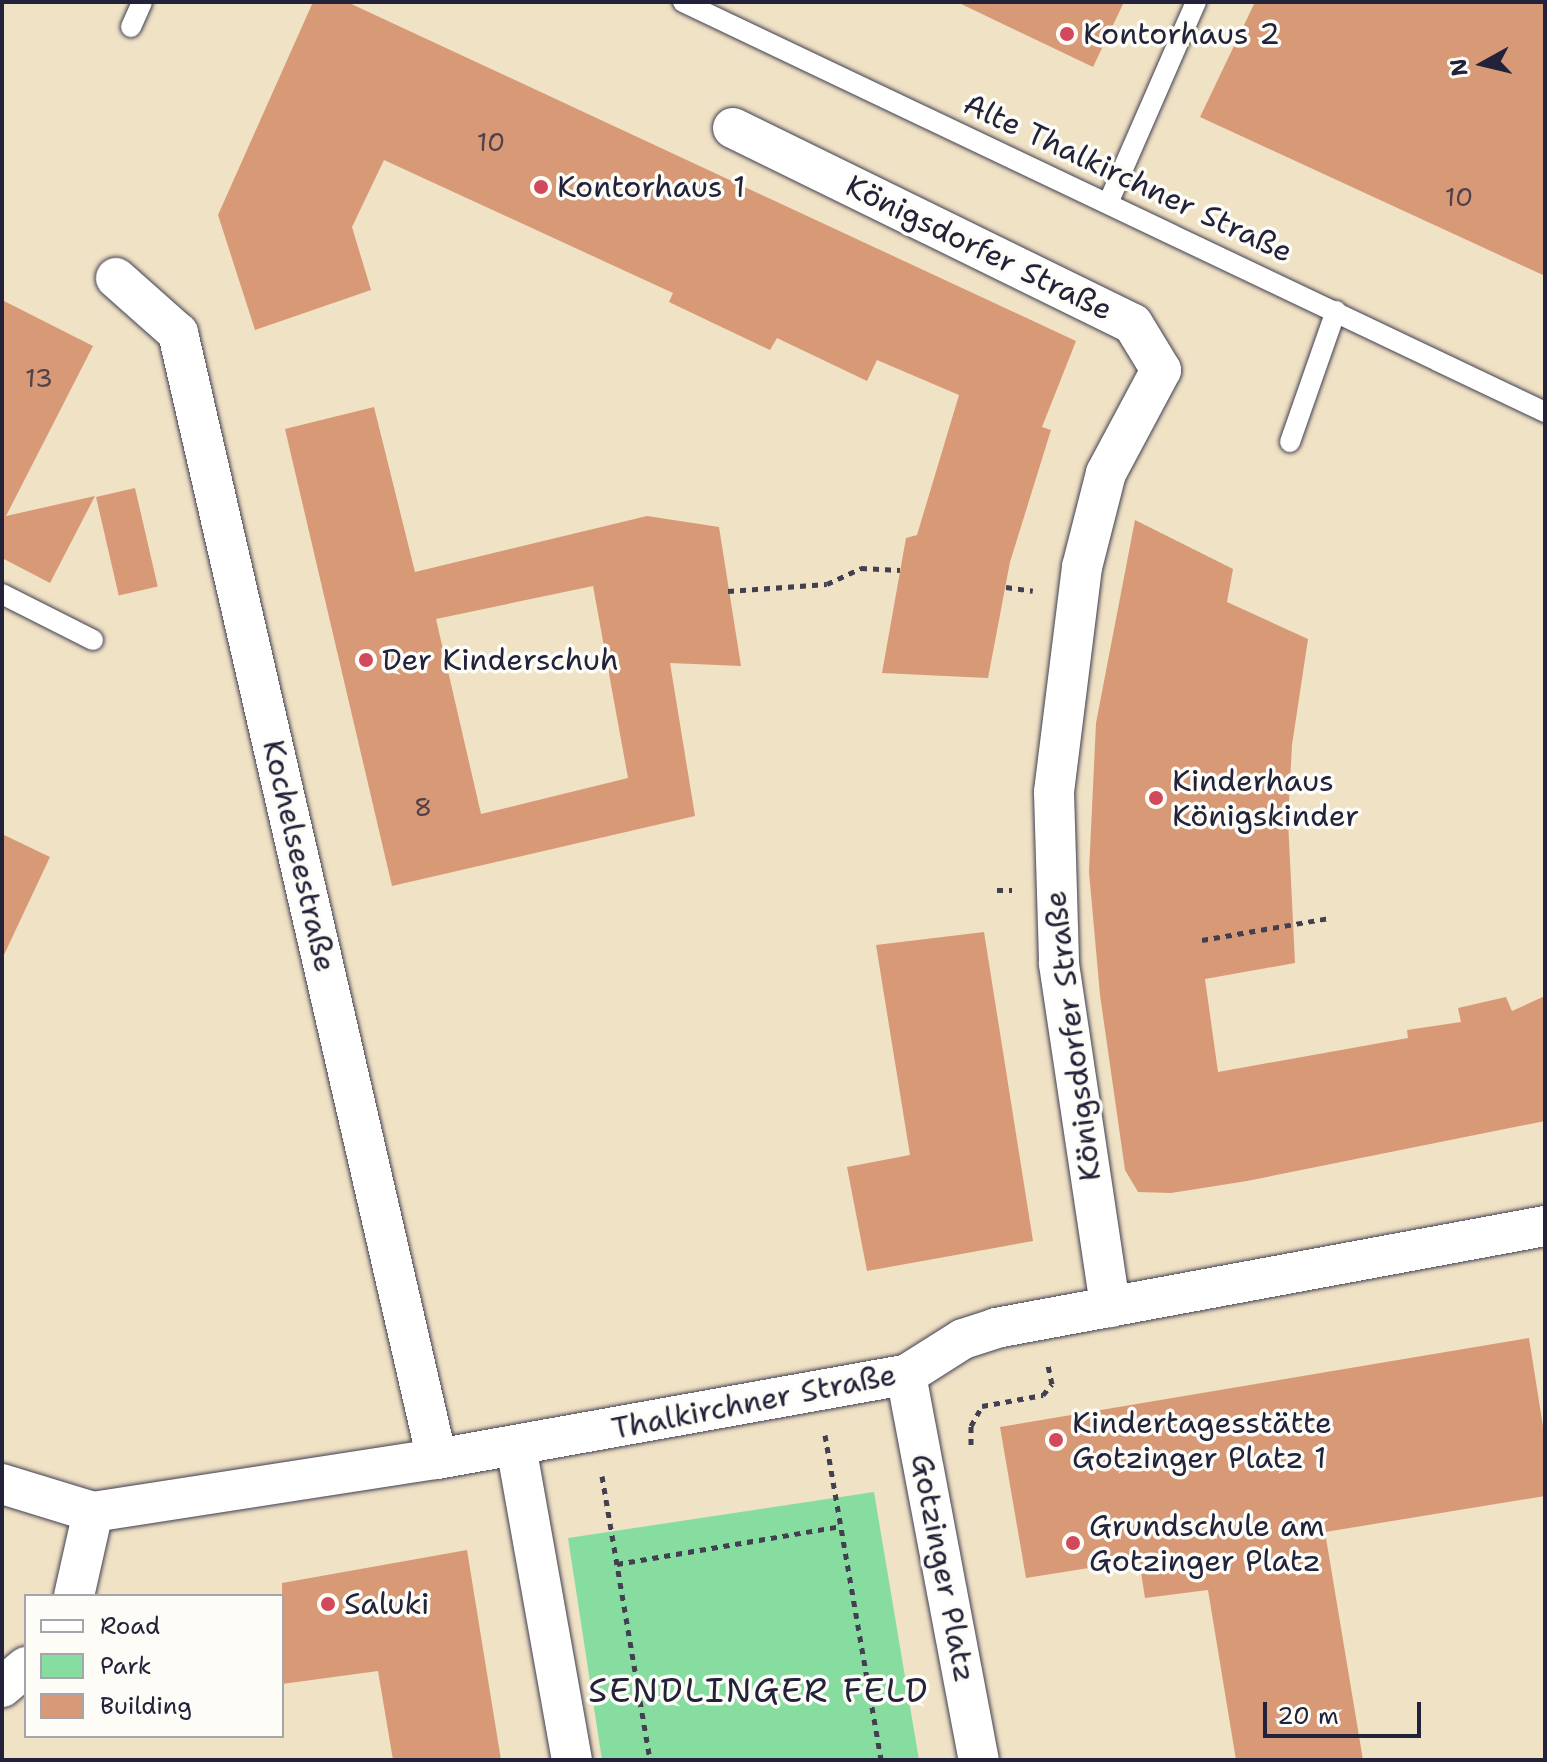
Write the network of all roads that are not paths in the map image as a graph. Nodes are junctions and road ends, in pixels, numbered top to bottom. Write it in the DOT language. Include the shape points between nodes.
graph roads {
  1 [pos="142,2"];
  2 [pos="683,2"];
  3 [pos="1196,2"];
  4 [pos="131,27"];
  5 [pos="733,128"];
  6 [pos="1109,201"];
  7 [pos="116,278"];
  8 [pos="1336,311"];
  9 [pos="1545,412"];
  10 [pos="1290,442"];
  11 [pos="2,594"];
  12 [pos="93,640"];
  13 [pos="1545,1226"];
  14 [pos="1110,1307"];
  15 [pos="906,1375"];
  16 [pos="516,1446"];
  17 [pos="437,1459"];
  18 [pos="2,1484"];
  19 [pos="93,1512"];
  20 [pos="74,1594"];
  21 [pos="24,1669"];
  22 [pos="2,1687"];
  23 [pos="572,1760"];
  24 [pos="979,1760"];
  1 -- 4 [label="lane"];
  2 -- 6 [label="lane, Alte Thalkirchner Straße"];
  3 -- 6 [label="lane"];
  5 -- 14 [label="street, Königsdorfer Straße" via="1133,324 1161,370 1106,473 1082,567 1054,792 1059,964"];
  6 -- 8 [label="lane, Alte Thalkirchner Straße"];
  7 -- 17 [label="street, Kochelseestraße" via="178,333"];
  8 -- 9 [label="lane, Alte Thalkirchner Straße"];
  8 -- 10 [label="lane"];
  11 -- 12 [label="lane"];
  13 -- 14 [label="street, Thalkirchner Straße"];
  14 -- 15 [label="street, Thalkirchner Straße" via="963,1339"];
  15 -- 16 [label="street, Thalkirchner Straße"];
  15 -- 24 [label="street, Gotzinger Platz"];
  16 -- 17 [label="street, Thalkirchner Straße"];
  16 -- 23 [label="street"];
  17 -- 19 [label="street, Thalkirchner Straße"];
  18 -- 19 [label="street, Thalkirchner Straße"];
  19 -- 20 [label="street"];
  21 -- 22 [label="street"];
}
